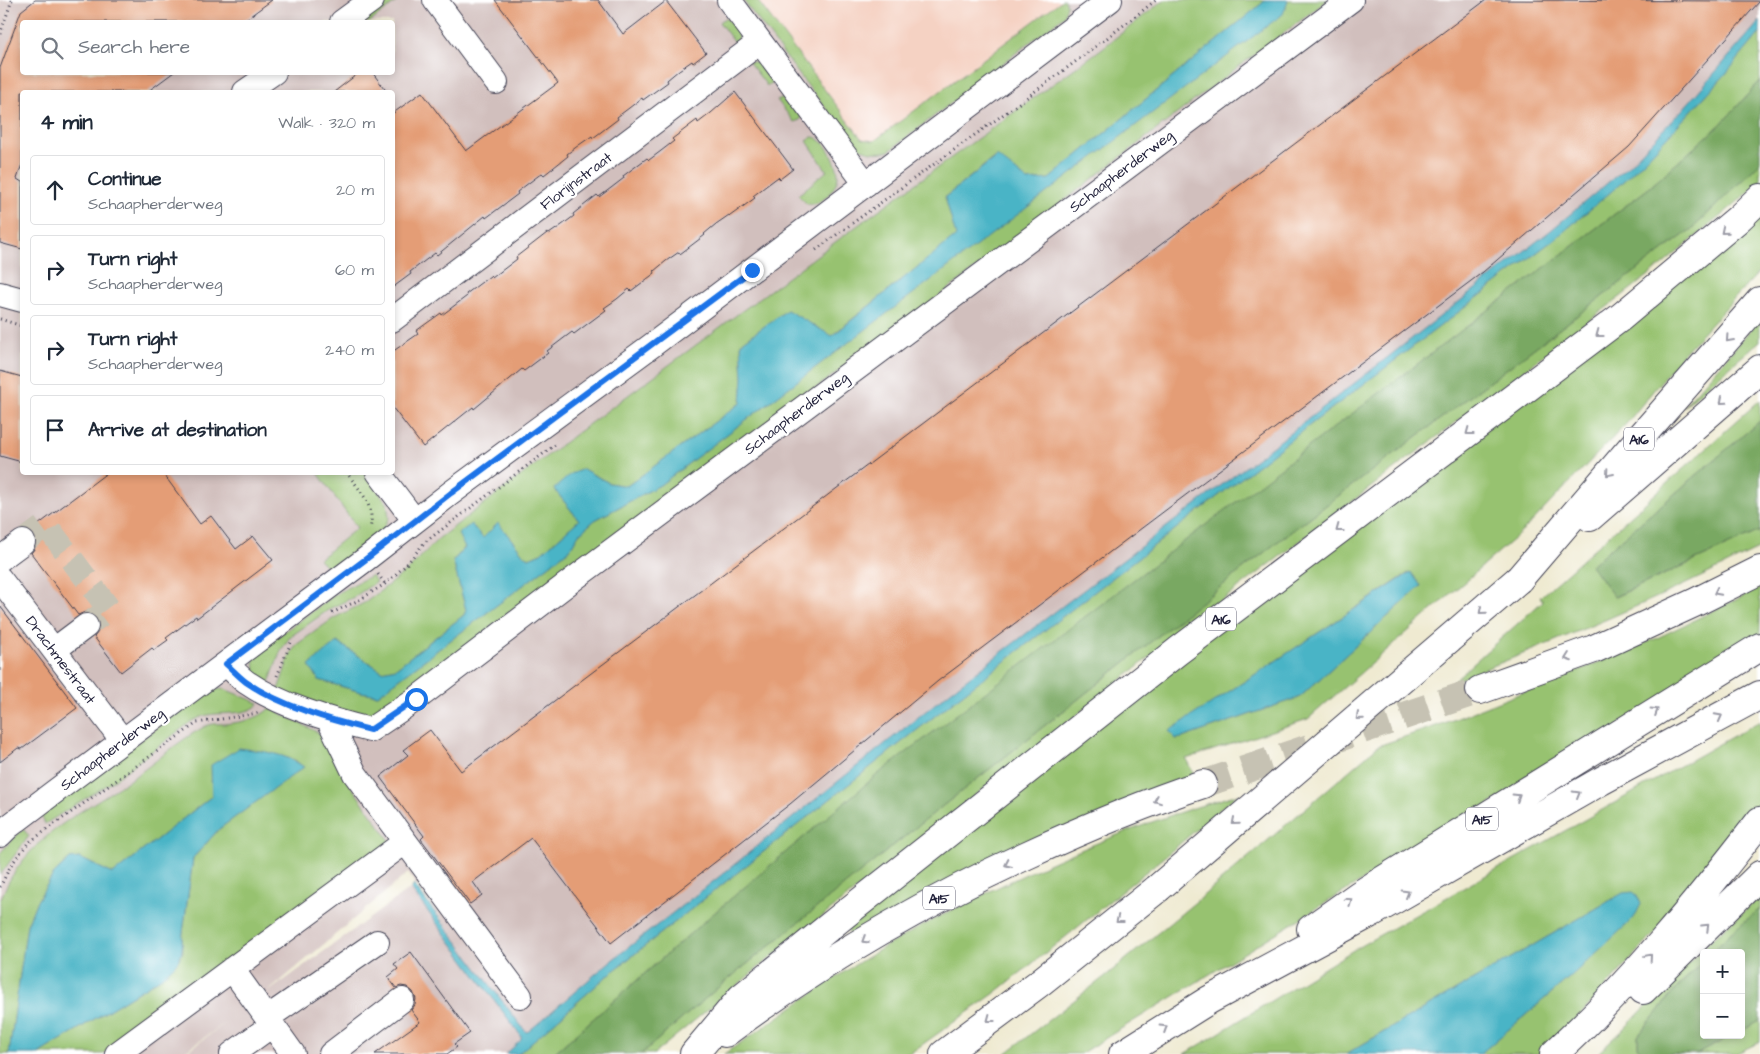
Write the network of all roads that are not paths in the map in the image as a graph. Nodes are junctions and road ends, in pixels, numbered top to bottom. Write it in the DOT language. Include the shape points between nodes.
graph roads {
  1 [pos="372,0"];
  2 [pos="435,0"];
  3 [pos="729,0"];
  4 [pos="1351,0"];
  5 [pos="1105,2"];
  6 [pos="345,20"];
  7 [pos="760,42"];
  8 [pos="270,75"];
  9 [pos="496,82"];
  10 [pos="248,90"];
  11 [pos="866,184"];
  12 [pos="1760,198"];
  13 [pos="0,294"];
  14 [pos="20,299"];
  15 [pos="1760,301"];
  16 [pos="395,318"];
  17 [pos="1760,369"];
  18 [pos="380,475"];
  19 [pos="415,521"];
  20 [pos="23,542"];
  21 [pos="0,559"];
  22 [pos="1760,570"];
  23 [pos="0,579"];
  24 [pos="1519,579"];
  25 [pos="86,626"];
  26 [pos="1760,647"];
  27 [pos="54,650"];
  28 [pos="226,664"];
  29 [pos="1480,690"];
  30 [pos="1760,695"];
  31 [pos="329,720"];
  32 [pos="123,741"];
  33 [pos="1203,784"];
  34 [pos="1760,821"];
  35 [pos="3,826"];
  36 [pos="406,842"];
  37 [pos="1760,875"];
  38 [pos="377,942"];
  39 [pos="232,970"];
  40 [pos="520,996"];
  41 [pos="402,1000"];
  42 [pos="1209,1000"];
  43 [pos="270,1022"];
  44 [pos="117,1054"];
  45 [pos="232,1054"];
  46 [pos="293,1054"];
  47 [pos="331,1054"];
  48 [pos="695,1054"];
  49 [pos="944,1054"];
  50 [pos="1123,1054"];
  51 [pos="1554,1054"];
  52 [pos="1567,1054"];
  1 -- 6 [label="street"];
  2 -- 9 [label="street"];
  3 -- 7 [label="street"];
  4 -- 31 [label="street, Schaapherderweg" via="416,699 370,730"];
  5 -- 11 [label="street, Schaapherderweg"];
  7 -- 11 [label="street"];
  7 -- 16 [label="street, Florijnstraat"];
  8 -- 10 [label="street"];
  11 -- 19 [label="street, Schaapherderweg"];
  12 -- 48 [label="highway, A16, one-way" via="1621,317 1178,651 850,910 741,998"];
  13 -- 14 [label="street"];
  15 -- 24 [label="highway, A16, one-way"];
  17 -- 24 [label="highway, one-way"];
  18 -- 19 [label="street"];
  19 -- 28 [label="street, Schaapherderweg"];
  20 -- 21 [label="street"];
  22 -- 29 [label="highway, one-way" via="1594,649"];
  23 -- 27 [label="street, Drachmestraat"];
  24 -- 49 [label="highway, one-way, bridge" via="1157,889"];
  25 -- 27 [label="street"];
  42 -- 26 [label="highway, A15, one-way" via="1359,895"];
  27 -- 32 [label="street, Drachmestraat"];
  28 -- 31 [label="street, Schaapherderweg" via="246,682 269,695"];
  28 -- 32 [label="street, Schaapherderweg"];
  42 -- 30 [label="highway, A15, one-way"];
  31 -- 36 [label="street" via="355,774"];
  32 -- 35 [label="street, Schaapherderweg"];
  33 -- 48 [label="highway, A15, one-way" via="1068,836 964,885 888,926 806,977"];
  51 -- 34 [label="highway, one-way" via="1624,986 1697,902"];
  36 -- 39 [label="street"];
  36 -- 40 [label="street"];
  52 -- 37 [label="highway, one-way" via="1618,1016"];
  38 -- 43 [label="street"];
  39 -- 43 [label="street"];
  39 -- 44 [label="street"];
  41 -- 47 [label="street"];
  50 -- 42 [label="highway, A15, one-way"];
  43 -- 45 [label="street"];
  43 -- 46 [label="street"];
}
